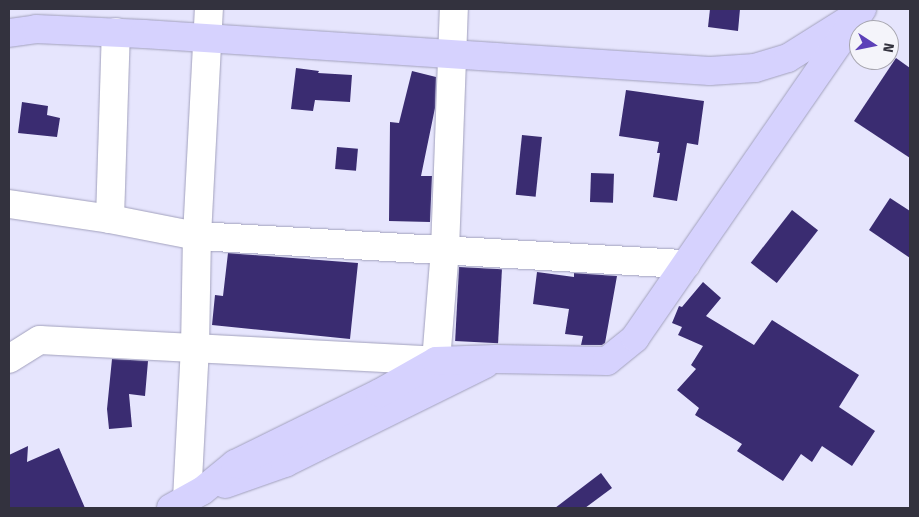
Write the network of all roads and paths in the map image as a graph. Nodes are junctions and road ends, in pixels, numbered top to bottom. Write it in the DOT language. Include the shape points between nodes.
graph roads {
  1 [pos="209,9"];
  2 [pos="454,9"];
  3 [pos="861,11"];
  4 [pos="116,32"];
  5 [pos="9,34"];
  6 [pos="208,38"];
  7 [pos="452,54"];
  8 [pos="9,204"];
  9 [pos="110,219"];
  10 [pos="197,236"];
  11 [pos="445,250"];
  12 [pos="686,264"];
  13 [pos="196,348"];
  14 [pos="9,359"];
  15 [pos="496,359"];
  16 [pos="436,361"];
  17 [pos="186,499"];
  1 -- 6 [label="street"];
  2 -- 7 [label="street"];
  3 -- 7 [label="main road" via="788,58 755,68 710,71"];
  3 -- 12 [label="main road"];
  4 -- 5 [label="main road" via="36,29"];
  4 -- 6 [label="main road"];
  4 -- 9 [label="street"];
  6 -- 7 [label="main road"];
  6 -- 10 [label="street"];
  7 -- 11 [label="street"];
  8 -- 9 [label="street"];
  9 -- 10 [label="street"];
  10 -- 11 [label="street"];
  10 -- 13 [label="street"];
  11 -- 12 [label="street"];
  11 -- 16 [label="street"];
  12 -- 15 [label="main road" via="635,338 608,361"];
  13 -- 14 [label="street" via="40,340"];
  13 -- 16 [label="street"];
  13 -- 17 [label="street"];
  15 -- 16 [label="main road"];
  15 -- 17 [label="main road" via="285,463"];
  16 -- 17 [label="main road" via="380,393 235,464"];
}
